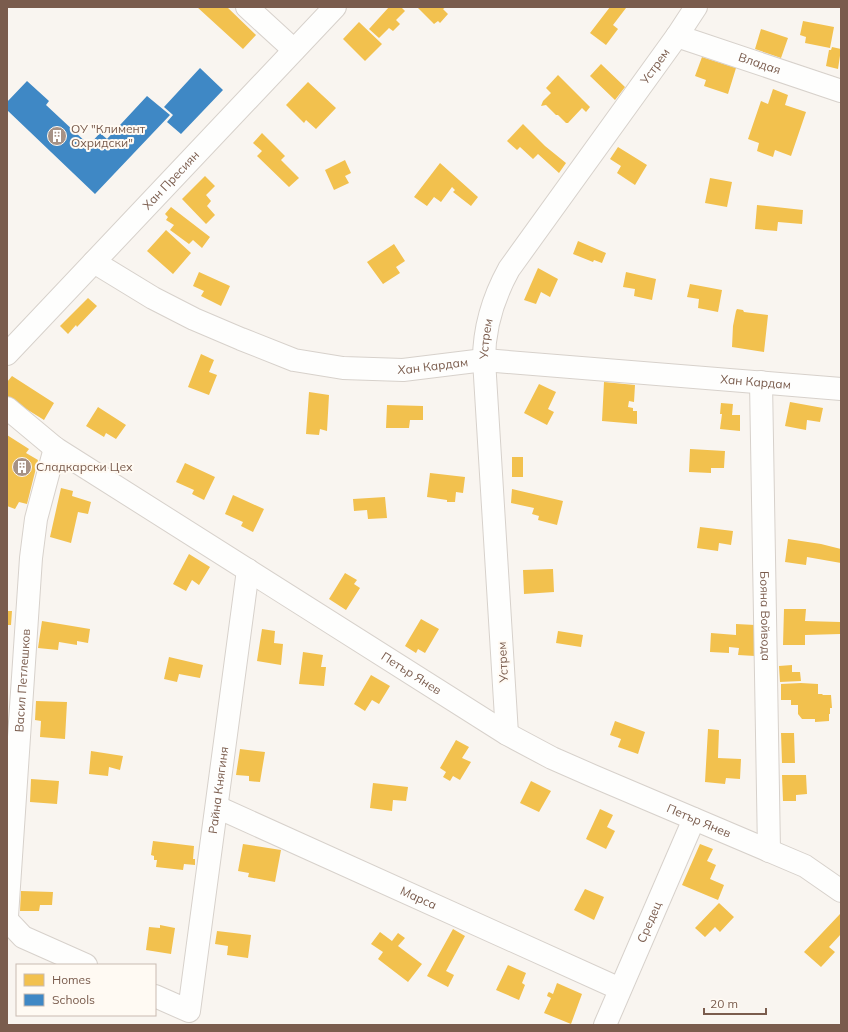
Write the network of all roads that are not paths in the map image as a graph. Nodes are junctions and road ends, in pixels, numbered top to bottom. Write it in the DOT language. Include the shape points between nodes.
graph roads {
  1 [pos="248,7"];
  2 [pos="335,7"];
  3 [pos="696,7"];
  4 [pos="677,36"];
  5 [pos="294,50"];
  6 [pos="841,91"];
  7 [pos="94,262"];
  8 [pos="7,354"];
  9 [pos="484,360"];
  10 [pos="761,382"];
  11 [pos="841,389"];
  12 [pos="7,408"];
  13 [pos="55,448"];
  14 [pos="248,570"];
  15 [pos="507,734"];
  16 [pos="217,807"];
  17 [pos="694,819"];
  18 [pos="769,851"];
  19 [pos="841,891"];
  20 [pos="7,916"];
  21 [pos="7,920"];
  22 [pos="84,964"];
  23 [pos="620,989"];
  24 [pos="156,996"];
  25 [pos="605,1025"];
  1 -- 5 [label="street"];
  2 -- 5 [label="street, Хан Пресиян"];
  3 -- 4 [label="street, Устрем"];
  4 -- 6 [label="street, Владая"];
  4 -- 9 [label="street, Устрем" via="509,269 494,298 484,344"];
  5 -- 7 [label="street, Хан Пресиян"];
  7 -- 8 [label="street, Хан Пресиян"];
  7 -- 9 [label="street, Хан Кардам" via="153,298 194,319 294,360 343,368 403,370"];
  9 -- 10 [label="street, Хан Кардам"];
  9 -- 15 [label="street, Устрем"];
  10 -- 11 [label="street, Хан Кардам"];
  10 -- 18 [label="street, Бояна Войвода"];
  12 -- 13 [label="street, Петър Янев"];
  13 -- 14 [label="street, Петър Янев"];
  13 -- 20 [label="street, Васил Петлешков" via="36,519 33,545"];
  14 -- 15 [label="street, Петър Янев"];
  14 -- 16 [label="street, Райна Княгиня"];
  15 -- 17 [label="street, Петър Янев" via="552,758"];
  16 -- 23 [label="street, Марса"];
  16 -- 24 [label="street, Райна Княгиня" via="189,1011"];
  17 -- 18 [label="street, Петър Янев"];
  17 -- 23 [label="street, Средец"];
  18 -- 19 [label="street, Петър Янев" via="804,866"];
  21 -- 22 [label="street" via="23,937"];
  23 -- 25 [label="street, Средец"];
}
